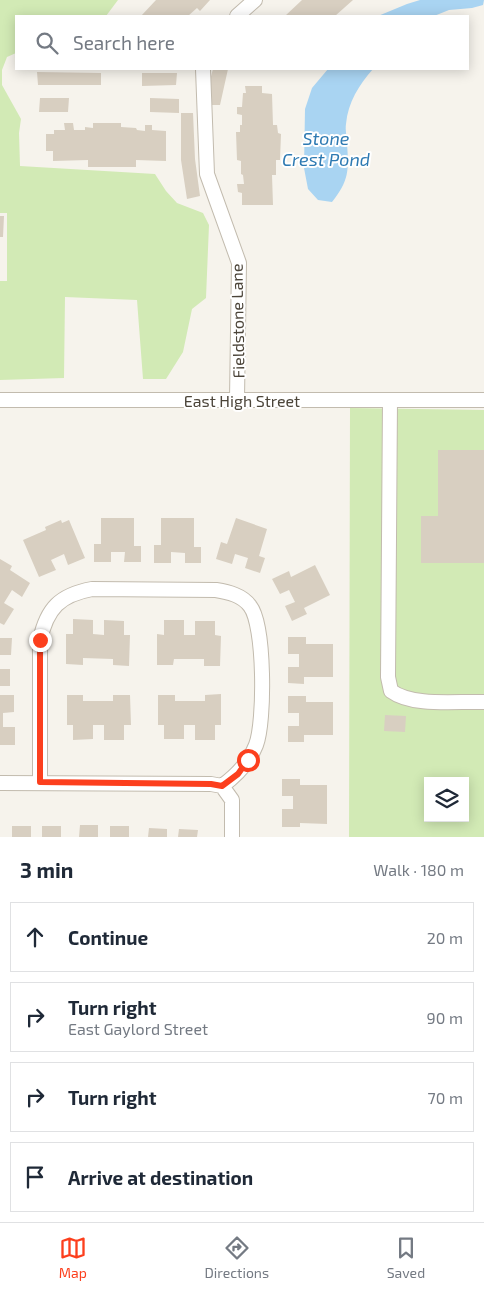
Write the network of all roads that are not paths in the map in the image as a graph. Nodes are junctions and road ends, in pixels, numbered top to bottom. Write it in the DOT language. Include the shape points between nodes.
graph roads {
  1 [pos="255,0"];
  2 [pos="238,15"];
  3 [pos="203,70"];
  4 [pos="237,399"];
  5 [pos="0,400"];
  6 [pos="390,400"];
  7 [pos="484,400"];
  8 [pos="484,702"];
  9 [pos="40,782"];
  10 [pos="0,783"];
  11 [pos="222,786"];
  12 [pos="232,837"];
  1 -- 2 [label="street"];
  3 -- 4 [label="street, Fieldstone Lane" via="207,174 239,263"];
  4 -- 5 [label="street, East High Street"];
  4 -- 6 [label="street, East High Street"];
  6 -- 7 [label="street, East High Street"];
  6 -- 8 [label="street" via="390,691 399,697 420,701"];
  9 -- 10 [label="street"];
  9 -- 11 [label="street"];
  9 -- 11 [label="street" via="40,640 43,625 56,604 75,592 92,589 216,590 240,597 250,606 255,616 262,662 260,728 256,745 238,774"];
  11 -- 12 [label="street" via="232,800"];
}
